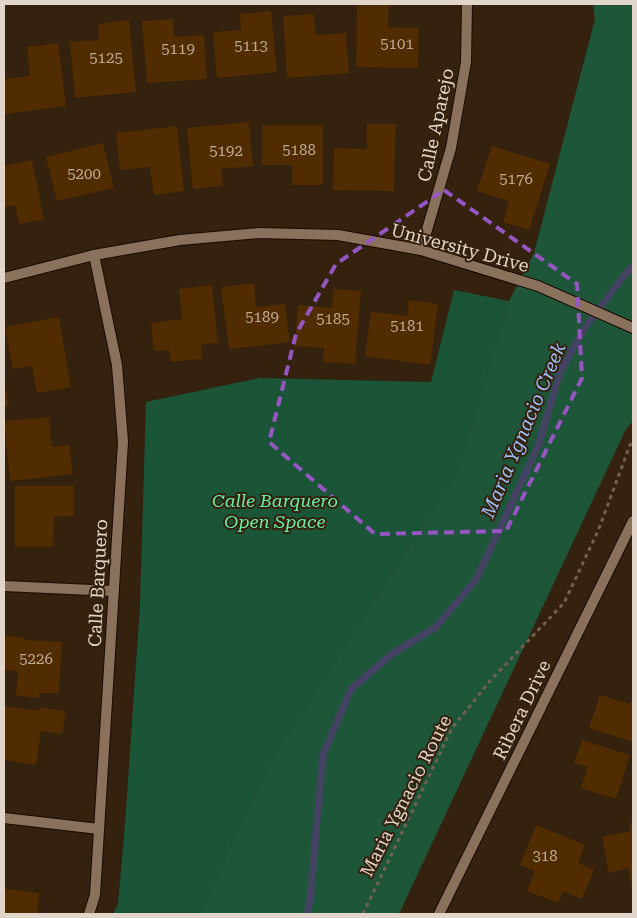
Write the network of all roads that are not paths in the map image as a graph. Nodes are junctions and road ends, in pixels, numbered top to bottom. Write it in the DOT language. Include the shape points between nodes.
graph roads {
  1 [pos="468,4"];
  2 [pos="421,250"];
  3 [pos="94,256"];
  4 [pos="4,278"];
  5 [pos="633,328"];
  6 [pos="633,520"];
  7 [pos="4,586"];
  8 [pos="114,591"];
  9 [pos="4,818"];
  10 [pos="99,828"];
  11 [pos="440,912"];
  12 [pos="89,914"];
  13 [pos="452,914"];
  1 -- 2 [label="street, Calle Aparejo" via="466,62 451,148"];
  2 -- 3 [label="street, University Drive" via="338,235 260,233 180,240"];
  2 -- 5 [label="street, University Drive" via="538,286"];
  3 -- 4 [label="street, University Drive"];
  3 -- 8 [label="street, Calle Barquero" via="117,365 123,442"];
  6 -- 11 [label="street, Ribera Drive"];
  7 -- 8 [label="street"];
  8 -- 10 [label="street, Calle Barquero"];
  9 -- 10 [label="street"];
  10 -- 12 [label="street, Calle Barquero" via="95,895"];
  11 -- 13 [label="street"];
}
